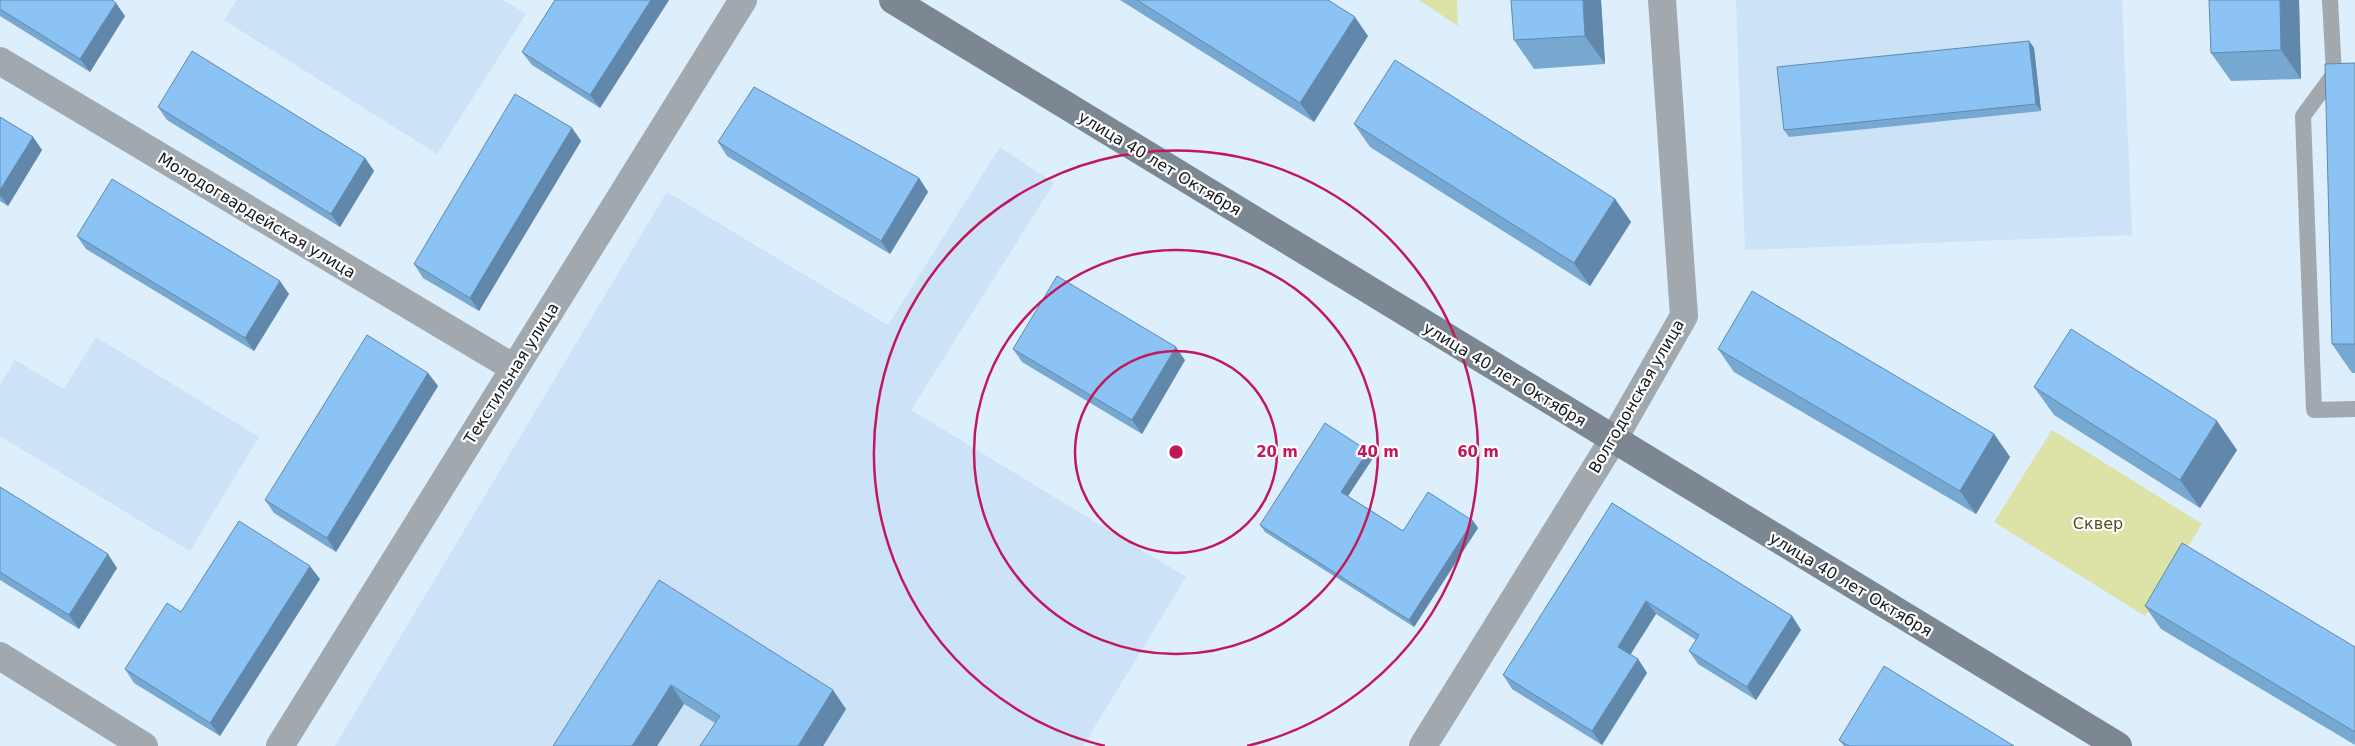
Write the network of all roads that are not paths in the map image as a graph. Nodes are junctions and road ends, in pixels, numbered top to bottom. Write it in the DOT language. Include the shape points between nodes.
graph roads {
  1 [pos="743,0"];
  2 [pos="893,0"];
  3 [pos="1662,0"];
  4 [pos="2330,0"];
  5 [pos="0,61"];
  6 [pos="514,368"];
  7 [pos="2355,409"];
  8 [pos="1613,440"];
  9 [pos="0,656"];
  10 [pos="144,746"];
  11 [pos="280,746"];
  12 [pos="1423,746"];
  13 [pos="2118,746"];
  1 -- 6 [label="street, Текстильная улица"];
  2 -- 8 [label="main road, улица 40 лет Октября"];
  3 -- 8 [label="street, Волгодонская улица" via="1684,316"];
  4 -- 7 [label="lane" via="2334,74 2303,116 2314,410"];
  5 -- 6 [label="street, Молодогвардейская улица"];
  6 -- 11 [label="street, Текстильная улица"];
  8 -- 12 [label="street, Волгодонская улица"];
  8 -- 13 [label="main road, улица 40 лет Октября"];
  9 -- 10 [label="street"];
}
